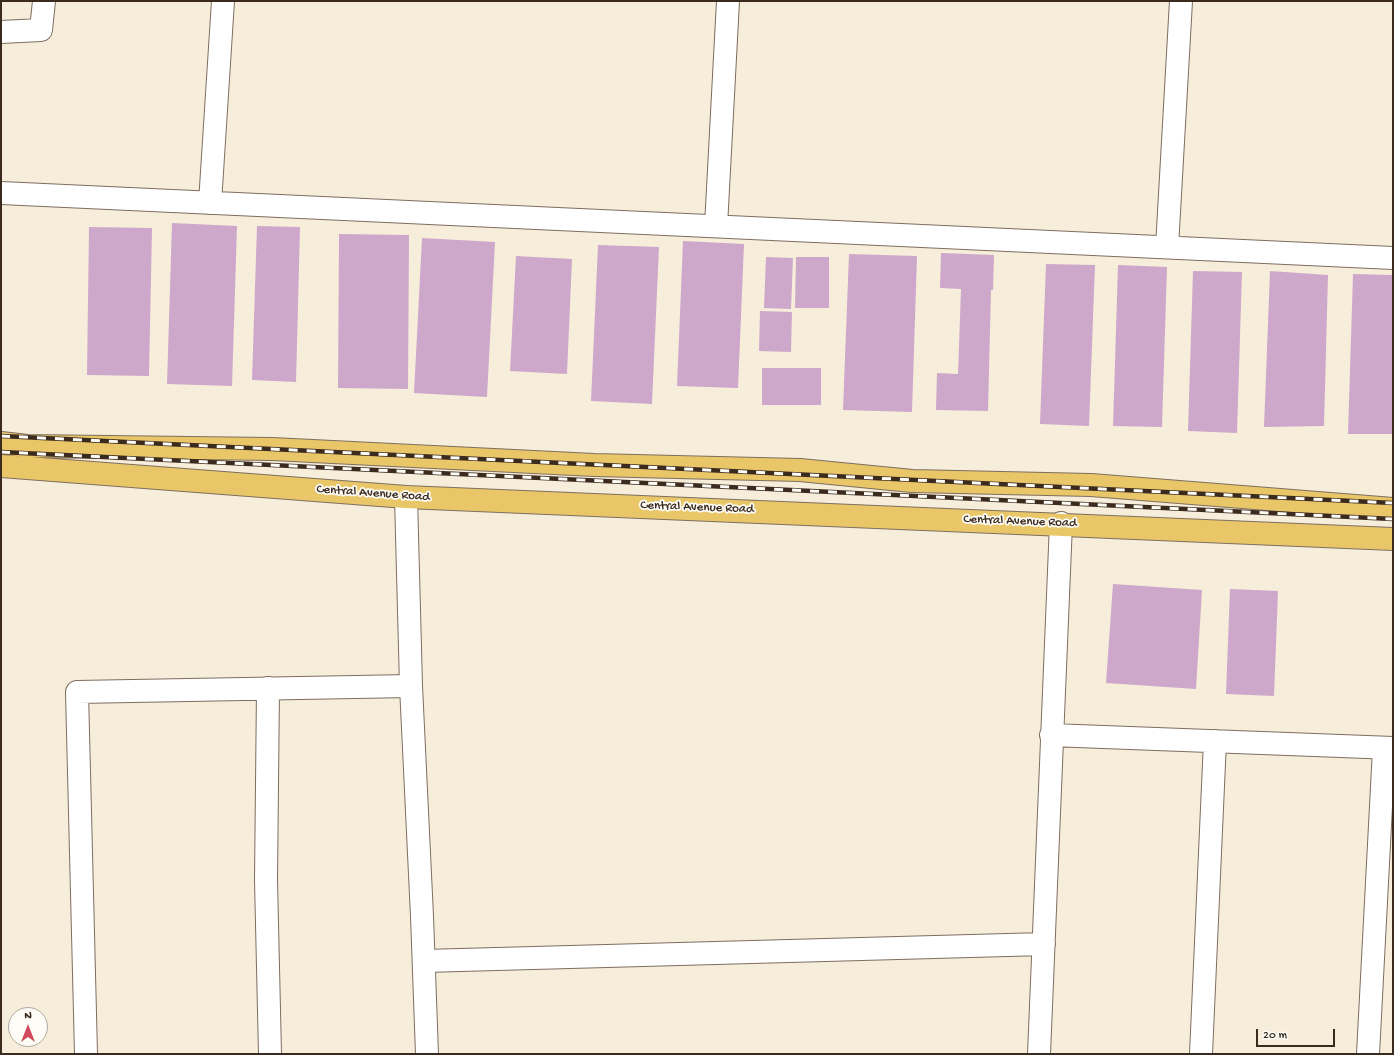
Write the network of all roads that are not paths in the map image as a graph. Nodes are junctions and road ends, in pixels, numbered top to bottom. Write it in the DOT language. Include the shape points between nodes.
graph roads {
  1 [pos="44,1"];
  2 [pos="223,1"];
  3 [pos="728,1"];
  4 [pos="1181,1"];
  5 [pos="1,32"];
  6 [pos="1,193"];
  7 [pos="210,203"];
  8 [pos="716,226"];
  9 [pos="1167,247"];
  10 [pos="1393,258"];
  11 [pos="1,443"];
  12 [pos="1,466"];
  13 [pos="406,497"];
  14 [pos="1393,509"];
  15 [pos="1061,523"];
  16 [pos="1393,539"];
  17 [pos="411,686"];
  18 [pos="268,688"];
  19 [pos="1051,735"];
  20 [pos="1215,742"];
  21 [pos="1388,749"];
  22 [pos="1044,944"];
  23 [pos="424,962"];
  24 [pos="86,1054"];
  25 [pos="270,1054"];
  26 [pos="427,1054"];
  27 [pos="1039,1054"];
  28 [pos="1201,1054"];
  29 [pos="1368,1054"];
  1 -- 5 [label="street" via="41,30"];
  2 -- 7 [label="street"];
  3 -- 8 [label="street"];
  4 -- 9 [label="street"];
  6 -- 7 [label="street"];
  7 -- 8 [label="street"];
  8 -- 9 [label="street"];
  9 -- 10 [label="street"];
  11 -- 14 [label="main road" via="27,446 272,449 594,465 800,470 912,481 1091,485"];
  12 -- 13 [label="main road, Central Avenue Road"];
  13 -- 15 [label="main road, Central Avenue Road"];
  13 -- 17 [label="street"];
  15 -- 16 [label="main road, Central Avenue Road"];
  15 -- 19 [label="street"];
  17 -- 18 [label="street"];
  17 -- 23 [label="street"];
  18 -- 24 [label="street" via="77,692"];
  18 -- 25 [label="street" via="266,880"];
  19 -- 20 [label="street"];
  19 -- 22 [label="street"];
  20 -- 21 [label="street"];
  20 -- 28 [label="street"];
  21 -- 29 [label="street"];
  22 -- 23 [label="street"];
  22 -- 27 [label="street"];
  23 -- 26 [label="street"];
}
